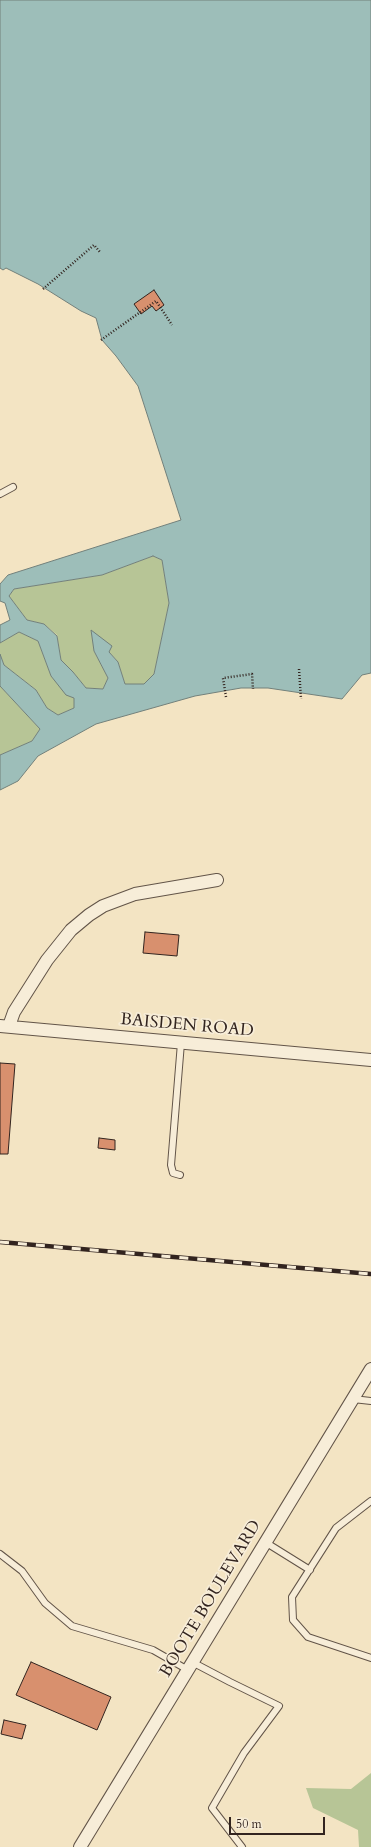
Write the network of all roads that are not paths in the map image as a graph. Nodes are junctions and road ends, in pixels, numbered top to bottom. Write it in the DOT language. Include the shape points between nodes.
graph roads {
  1 [pos="13,487"];
  2 [pos="0,494"];
  3 [pos="217,880"];
  4 [pos="5,1026"];
  5 [pos="181,1043"];
  6 [pos="371,1060"];
  7 [pos="180,1175"];
  8 [pos="371,1369"];
  9 [pos="353,1399"];
  10 [pos="371,1401"];
  11 [pos="371,1501"];
  12 [pos="265,1542"];
  13 [pos="0,1554"];
  14 [pos="310,1570"];
  15 [pos="371,1658"];
  16 [pos="190,1666"];
  17 [pos="80,1847"];
  18 [pos="242,1847"];
  1 -- 2 [label="lane"];
  3 -- 4 [label="street" via="135,894 102,906 71,930 46,960"];
  4 -- 5 [label="street, BAISDEN ROAD"];
  5 -- 6 [label="street, BAISDEN ROAD"];
  5 -- 7 [label="lane" via="171,1165 173,1173"];
  8 -- 9 [label="street, BOOTE BOULEVARD"];
  9 -- 10 [label="lane"];
  9 -- 12 [label="street, BOOTE BOULEVARD"];
  11 -- 14 [label="lane" via="336,1528"];
  12 -- 14 [label="lane"];
  12 -- 16 [label="street, BOOTE BOULEVARD"];
  13 -- 16 [label="lane" via="22,1571 45,1603 72,1626 153,1650"];
  14 -- 15 [label="lane" via="292,1597 293,1620 308,1637"];
  16 -- 17 [label="street, BOOTE BOULEVARD"];
  16 -- 18 [label="lane" via="279,1706 244,1753 212,1808"];
}
